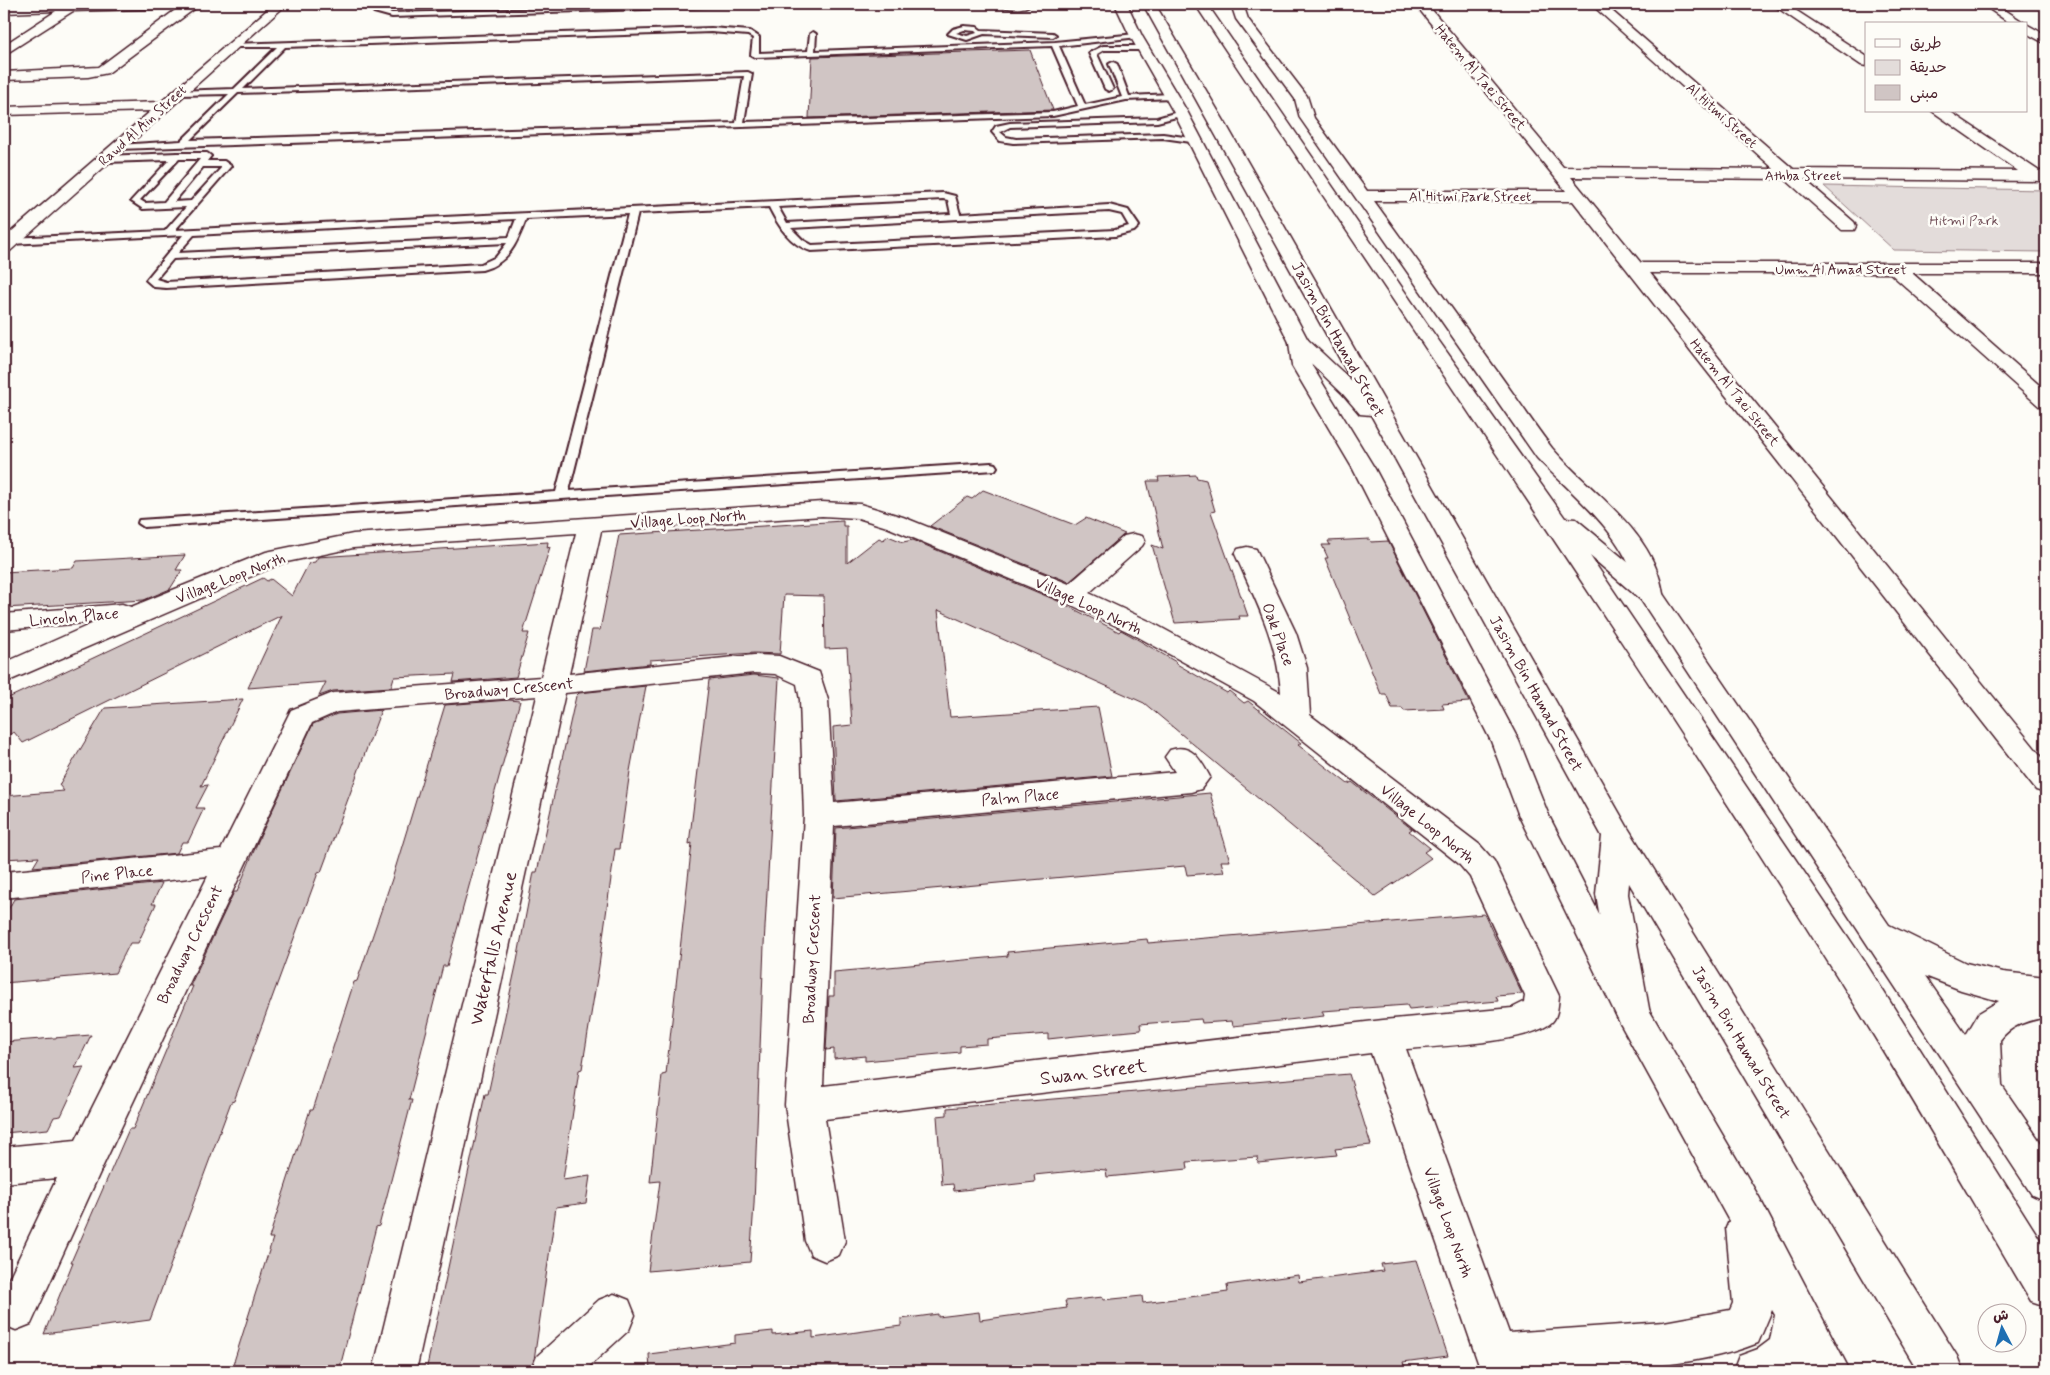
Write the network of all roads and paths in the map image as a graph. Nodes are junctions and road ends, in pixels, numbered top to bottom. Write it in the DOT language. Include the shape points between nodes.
graph roads {
  1 [pos="191,4"];
  2 [pos="196,4"];
  3 [pos="281,4"];
  4 [pos="381,4"];
  5 [pos="738,4"];
  6 [pos="1004,4"];
  7 [pos="1026,4"];
  8 [pos="1121,4"];
  9 [pos="1149,4"];
  10 [pos="1236,4"];
  11 [pos="1420,4"];
  12 [pos="1597,4"];
  13 [pos="1778,4"];
  14 [pos="1988,4"];
  15 [pos="684,5"];
  16 [pos="71,7"];
  17 [pos="1207,7"];
  18 [pos="4,9"];
  19 [pos="2017,22"];
  20 [pos="2028,29"];
  21 [pos="981,32"];
  22 [pos="813,34"];
  23 [pos="966,38"];
  24 [pos="2046,40"];
  25 [pos="1086,41"];
  26 [pos="1140,42"];
  27 [pos="1055,44"];
  28 [pos="283,45"];
  29 [pos="231,46"];
  30 [pos="969,47"];
  31 [pos="4,51"];
  32 [pos="811,52"];
  33 [pos="1865,61"];
  34 [pos="751,64"];
  35 [pos="1113,64"];
  36 [pos="4,76"];
  37 [pos="1109,89"];
  38 [pos="238,91"];
  39 [pos="179,93"];
  40 [pos="1126,98"];
  41 [pos="1176,104"];
  42 [pos="164,106"];
  43 [pos="1082,107"];
  44 [pos="4,111"];
  45 [pos="1941,112"];
  46 [pos="740,125"];
  47 [pos="1195,141"];
  48 [pos="183,143"];
  49 [pos="118,147"];
  50 [pos="177,156"];
  51 [pos="105,159"];
  52 [pos="202,164"];
  53 [pos="1559,172"];
  54 [pos="1788,175"];
  55 [pos="2041,176"];
  56 [pos="1361,196"];
  57 [pos="1579,196"];
  58 [pos="194,204"];
  59 [pos="772,204"];
  60 [pos="166,206"];
  61 [pos="634,210"];
  62 [pos="522,216"];
  63 [pos="956,216"];
  64 [pos="786,226"];
  65 [pos="1848,226"];
  66 [pos="192,231"];
  67 [pos="168,233"];
  68 [pos="512,240"];
  69 [pos="7,244"];
  70 [pos="170,256"];
  71 [pos="1636,268"];
  72 [pos="2046,268"];
  73 [pos="1896,269"];
  74 [pos="1299,342"];
  75 [pos="2046,402"];
  76 [pos="1401,450"];
  77 [pos="991,467"];
  78 [pos="562,495"];
  79 [pos="1543,503"];
  80 [pos="144,523"];
  81 [pos="590,525"];
  82 [pos="1133,541"];
  83 [pos="1247,554"];
  84 [pos="1650,594"];
  85 [pos="1072,595"];
  86 [pos="144,611"];
  87 [pos="4,622"];
  88 [pos="4,674"];
  89 [pos="552,686"];
  90 [pos="1296,718"];
  91 [pos="1180,757"];
  92 [pos="2046,782"];
  93 [pos="819,816"];
  94 [pos="1617,836"];
  95 [pos="230,861"];
  96 [pos="4,886"];
  97 [pos="1875,931"];
  98 [pos="2046,992"];
  99 [pos="2046,1002"];
  100 [pos="1633,1014"];
  101 [pos="1383,1036"];
  102 [pos="1984,1092"];
  103 [pos="804,1105"];
  104 [pos="87,1157"];
  105 [pos="4,1165"];
  106 [pos="2046,1182"];
  107 [pos="1745,1211"];
  108 [pos="824,1241"];
  109 [pos="2046,1286"];
  110 [pos="16,1309"];
  111 [pos="1796,1314"];
  112 [pos="614,1315"];
  113 [pos="1911,1320"];
  114 [pos="1500,1363"];
  115 [pos="395,1371"];
  116 [pos="552,1371"];
  117 [pos="1754,1371"];
  118 [pos="1828,1371"];
  119 [pos="1928,1371"];
  120 [pos="1942,1371"];
  1 -- 2 [label="street"];
  1 -- 16 [label="street"];
  1 -- 36 [label="street" via="103,70"];
  3 -- 29 [label="street, Rawd Al Ain Street"];
  4 -- 15 [label="lane" via="376,9 377,13 392,15"];
  5 -- 15 [label="lane"];
  6 -- 7 [label="street"];
  8 -- 26 [label="street"];
  9 -- 76 [label="street, Jasim Bin Hamad Street"];
  10 -- 56 [label="street" via="1242,20 1302,99 1307,118"];
  11 -- 53 [label="street, Hatem Al Taei Street"];
  12 -- 54 [label="street, Al Hitmi Street"];
  13 -- 33 [label="street"];
  14 -- 19 [label="street"];
  16 -- 18 [label="street"];
  16 -- 31 [label="street"];
  17 -- 79 [label="street" via="1427,338"];
  20 -- 24 [label="street"];
  21 -- 23 [label="lane"];
  21 -- 23 [label="lane" via="969,28 951,32"];
  21 -- 25 [label="lane"];
  22 -- 32 [label="lane"];
  23 -- 30 [label="lane"];
  25 -- 26 [label="lane"];
  25 -- 27 [label="lane"];
  26 -- 37 [label="lane" via="1103,48 1093,53"];
  26 -- 41 [label="street"];
  27 -- 30 [label="lane"];
  27 -- 43 [label="lane"];
  28 -- 29 [label="lane"];
  28 -- 34 [label="lane" via="711,30 750,33 756,37"];
  28 -- 38 [label="lane"];
  29 -- 39 [label="street, Rawd Al Ain Street"];
  30 -- 32 [label="lane"];
  32 -- 34 [label="lane"];
  34 -- 38 [label="lane"];
  34 -- 46 [label="lane"];
  35 -- 40 [label="lane"];
  38 -- 39 [label="lane"];
  38 -- 48 [label="lane"];
  39 -- 42 [label="street, Rawd Al Ain Street"];
  40 -- 41 [label="lane"];
  40 -- 43 [label="lane"];
  41 -- 47 [label="street"];
  41 -- 47 [label="lane" via="1156,120 1010,125 996,132 998,137 1013,141 1163,136"];
  42 -- 44 [label="street"];
  42 -- 49 [label="street, Rawd Al Ain Street"];
  43 -- 46 [label="lane" via="1054,114"];
  45 -- 55 [label="street"];
  46 -- 48 [label="lane"];
  47 -- 74 [label="street"];
  48 -- 49 [label="lane"];
  49 -- 51 [label="street, Rawd Al Ain Street"];
  50 -- 51 [label="lane"];
  50 -- 52 [label="lane" via="208,156"];
  50 -- 60 [label="lane" via="135,200 143,206"];
  51 -- 69 [label="street, Rawd Al Ain Street"];
  52 -- 58 [label="lane" via="227,166"];
  52 -- 60 [label="lane"];
  53 -- 54 [label="street, Athba Street"];
  53 -- 57 [label="street, Hatem Al Taei Street"];
  54 -- 55 [label="street, Athba Street"];
  54 -- 65 [label="street, Al Hitmi Street"];
  56 -- 57 [label="street, Al Hitmi Park Street"];
  56 -- 84 [label="street" via="1545,453 1596,503 1634,549 1649,573"];
  57 -- 71 [label="street, Hatem Al Taei Street"];
  58 -- 60 [label="lane"];
  58 -- 67 [label="lane"];
  59 -- 61 [label="lane"];
  59 -- 63 [label="lane" via="944,196 952,198"];
  59 -- 64 [label="lane" via="777,217"];
  61 -- 62 [label="lane"];
  61 -- 78 [label="lane"];
  62 -- 66 [label="lane"];
  62 -- 68 [label="lane"];
  63 -- 64 [label="lane"];
  63 -- 64 [label="lane" via="1109,208 1124,210 1134,226 1115,232 817,248 803,246"];
  66 -- 67 [label="lane"];
  66 -- 70 [label="lane"];
  67 -- 69 [label="lane"];
  68 -- 70 [label="lane"];
  68 -- 70 [label="lane" via="502,259 469,270 166,285 153,283 152,277"];
  71 -- 73 [label="street, Umm Al Amad Street"];
  71 -- 92 [label="street, Hatem Al Taei Street"];
  72 -- 73 [label="street, Umm Al Amad Street"];
  73 -- 75 [label="street"];
  74 -- 76 [label="street" via="1350,390"];
  74 -- 100 [label="street" via="1302,366 1364,469 1505,741 1534,816"];
  76 -- 94 [label="street, Jasim Bin Hamad Street"];
  77 -- 78 [label="lane"];
  78 -- 80 [label="lane"];
  79 -- 84 [label="street"];
  79 -- 109 [label="street" via="1853,972"];
  81 -- 85 [label="street, Village Loop North" via="822,509 860,511 896,522"];
  81 -- 86 [label="street, Village Loop North" via="353,541 275,558"];
  81 -- 89 [label="street, Waterfalls Avenue"];
  82 -- 85 [label="street"];
  83 -- 90 [label="street, Oak Place" via="1283,633 1293,668"];
  84 -- 97 [label="street"];
  85 -- 90 [label="street, Village Loop North" via="1140,627 1264,694"];
  86 -- 87 [label="street, Lincoln Place"];
  86 -- 88 [label="street, Village Loop North"];
  89 -- 93 [label="street, Broadway Crescent" via="754,664 779,665 797,672 808,679 812,687"];
  89 -- 95 [label="street, Broadway Crescent" via="333,703 301,717"];
  89 -- 115 [label="street, Waterfalls Avenue"];
  90 -- 101 [label="street, Village Loop North" via="1469,854 1483,870 1542,996 1540,1011 1516,1023"];
  91 -- 93 [label="street, Palm Place" via="1195,777 1190,781"];
  93 -- 103 [label="street, Broadway Crescent"];
  94 -- 100 [label="street" via="1612,894"];
  94 -- 113 [label="street, Jasim Bin Hamad Street"];
  95 -- 96 [label="street, Pine Place"];
  95 -- 104 [label="street, Broadway Crescent"];
  97 -- 98 [label="street" via="1924,961 1965,978"];
  97 -- 102 [label="street"];
  99 -- 102 [label="street" via="2028,1005 2002,1016 1986,1028 1982,1041"];
  100 -- 107 [label="street"];
  101 -- 103 [label="street, Swan Street"];
  101 -- 114 [label="street, Village Loop North"];
  102 -- 106 [label="street"];
  103 -- 108 [label="street, Broadway Crescent"];
  104 -- 105 [label="street"];
  104 -- 110 [label="street, Broadway Crescent"];
  107 -- 111 [label="street"];
  107 -- 114 [label="street" via="1754,1304 1743,1328 1673,1342"];
  111 -- 117 [label="street" via="1789,1352 1767,1368"];
  111 -- 118 [label="street"];
  112 -- 116 [label="street"];
  113 -- 119 [label="street"];
  113 -- 120 [label="street, Jasim Bin Hamad Street"];
}
